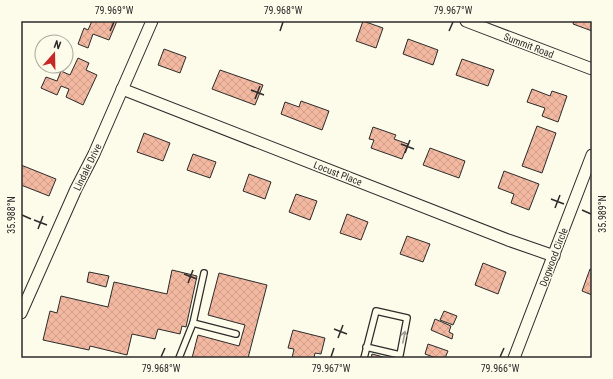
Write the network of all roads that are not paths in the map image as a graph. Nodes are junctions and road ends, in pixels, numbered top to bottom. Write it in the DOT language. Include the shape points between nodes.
graph roads {
  1 [pos="152,21"];
  2 [pos="466,21"];
  3 [pos="592,69"];
  4 [pos="122,89"];
  5 [pos="592,156"];
  6 [pos="554,256"];
  7 [pos="204,272"];
  8 [pos="21,313"];
  9 [pos="194,323"];
  10 [pos="236,334"];
  11 [pos="366,347"];
  12 [pos="179,358"];
  13 [pos="364,358"];
  14 [pos="514,358"];
  1 -- 4 [label="street, Lindale Drive"];
  2 -- 3 [label="street, Summit Road"];
  4 -- 6 [label="street, Locust Place"];
  4 -- 8 [label="street, Lindale Drive"];
  5 -- 6 [label="street, Dogwood Circle"];
  6 -- 14 [label="street, Dogwood Circle"];
  7 -- 9 [label="lane"];
  9 -- 10 [label="lane"];
  9 -- 12 [label="lane"];
  11 -- 11 [label="lane, one-way" via="400,354 407,318 376,311"];
  11 -- 13 [label="lane"];
}
